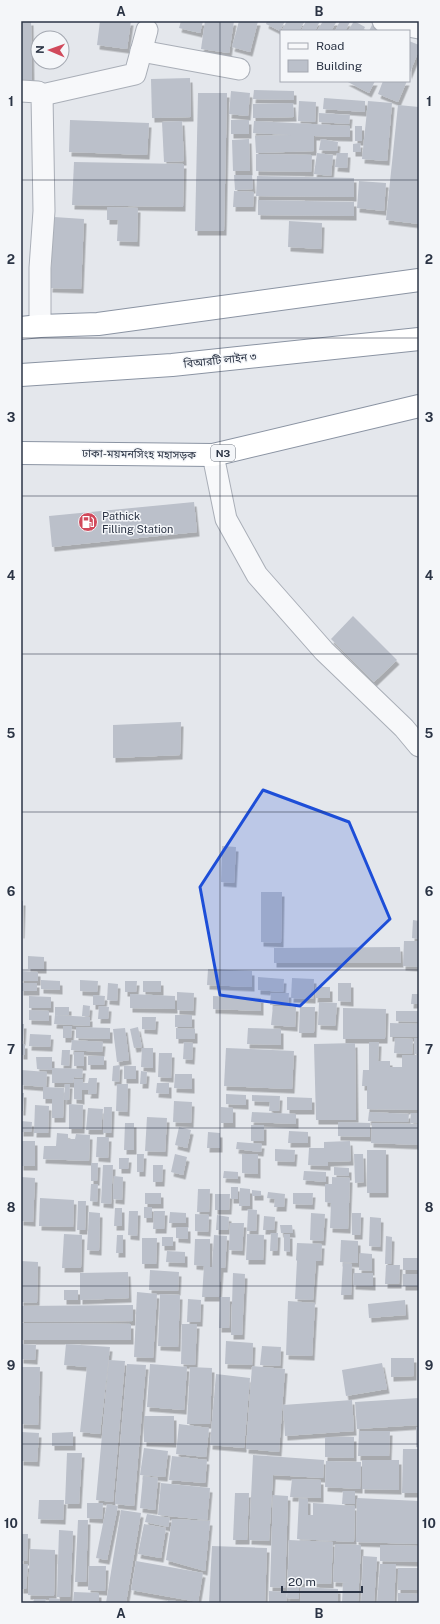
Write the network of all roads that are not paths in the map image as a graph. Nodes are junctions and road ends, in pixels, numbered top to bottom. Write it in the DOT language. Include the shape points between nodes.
graph roads {
  1 [pos="383,21"];
  2 [pos="419,28"];
  3 [pos="147,30"];
  4 [pos="141,52"];
  5 [pos="239,69"];
  6 [pos="21,91"];
  7 [pos="42,95"];
  8 [pos="419,280"];
  9 [pos="31,327"];
  10 [pos="419,339"];
  11 [pos="21,375"];
  12 [pos="419,406"];
  13 [pos="21,453"];
  14 [pos="213,456"];
  15 [pos="419,746"];
  1 -- 2 [label="street"];
  3 -- 4 [label="street"];
  4 -- 5 [label="street"];
  4 -- 7 [label="street" via="135,74"];
  6 -- 7 [label="street" via="38,92"];
  7 -- 9 [label="street" via="44,211 40,268"];
  8 -- 9 [label="highway" via="98,324"];
  10 -- 11 [label="highway, বিআরটি লাইন ৩" via="172,365"];
  12 -- 14 [label="highway, ঢাকা-ময়মনসিংহ মহাসড়ক / N3"];
  13 -- 14 [label="highway, ঢাকা-ময়মনসিংহ মহাসড়ক / N3"];
  14 -- 15 [label="street" via="226,519 256,575 324,651 404,728"];
}
